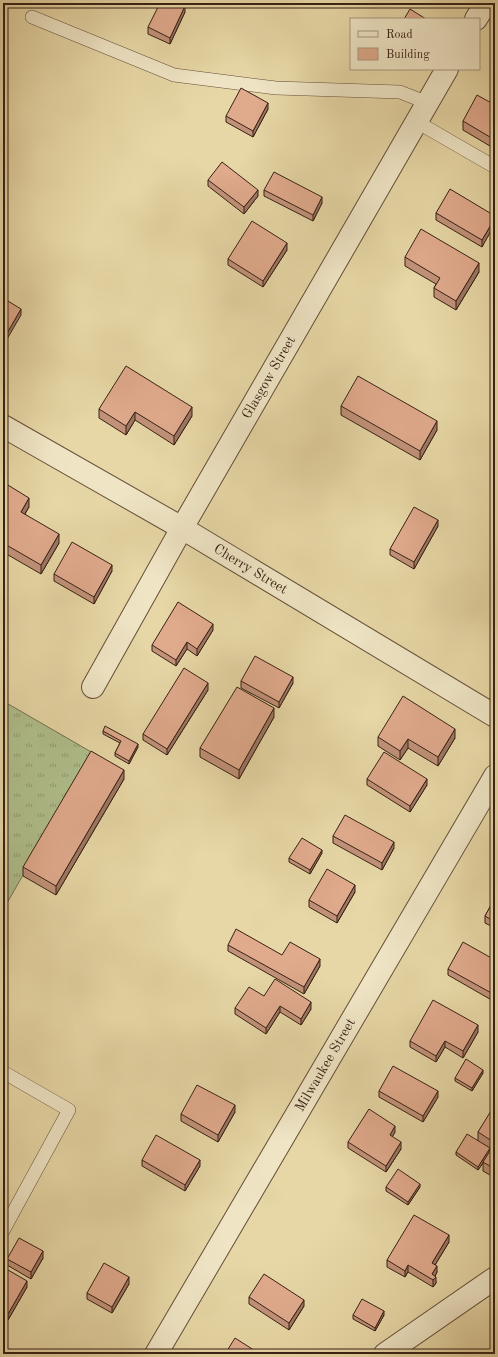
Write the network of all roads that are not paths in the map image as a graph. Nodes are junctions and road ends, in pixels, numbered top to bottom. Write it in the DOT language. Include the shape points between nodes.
graph roads {
  1 [pos="486,3"];
  2 [pos="32,17"];
  3 [pos="477,18"];
  4 [pos="447,70"];
  5 [pos="422,112"];
  6 [pos="495,167"];
  7 [pos="3,426"];
  8 [pos="182,528"];
  9 [pos="93,687"];
  10 [pos="495,716"];
  11 [pos="495,776"];
  12 [pos="3,1072"];
  13 [pos="3,1231"];
  14 [pos="495,1278"];
  15 [pos="156,1354"];
  16 [pos="385,1354"];
  1 -- 3 [label="street"];
  2 -- 5 [label="lane" via="174,75 276,88 400,92"];
  4 -- 5 [label="street, Glasgow Street"];
  5 -- 6 [label="lane"];
  5 -- 8 [label="street, Glasgow Street"];
  7 -- 8 [label="street, Cherry Street"];
  8 -- 9 [label="street, Glasgow Street"];
  8 -- 10 [label="street, Cherry Street"];
  11 -- 15 [label="street, Milwaukee Street"];
  12 -- 13 [label="lane" via="69,1110"];
  14 -- 16 [label="street"];
}
